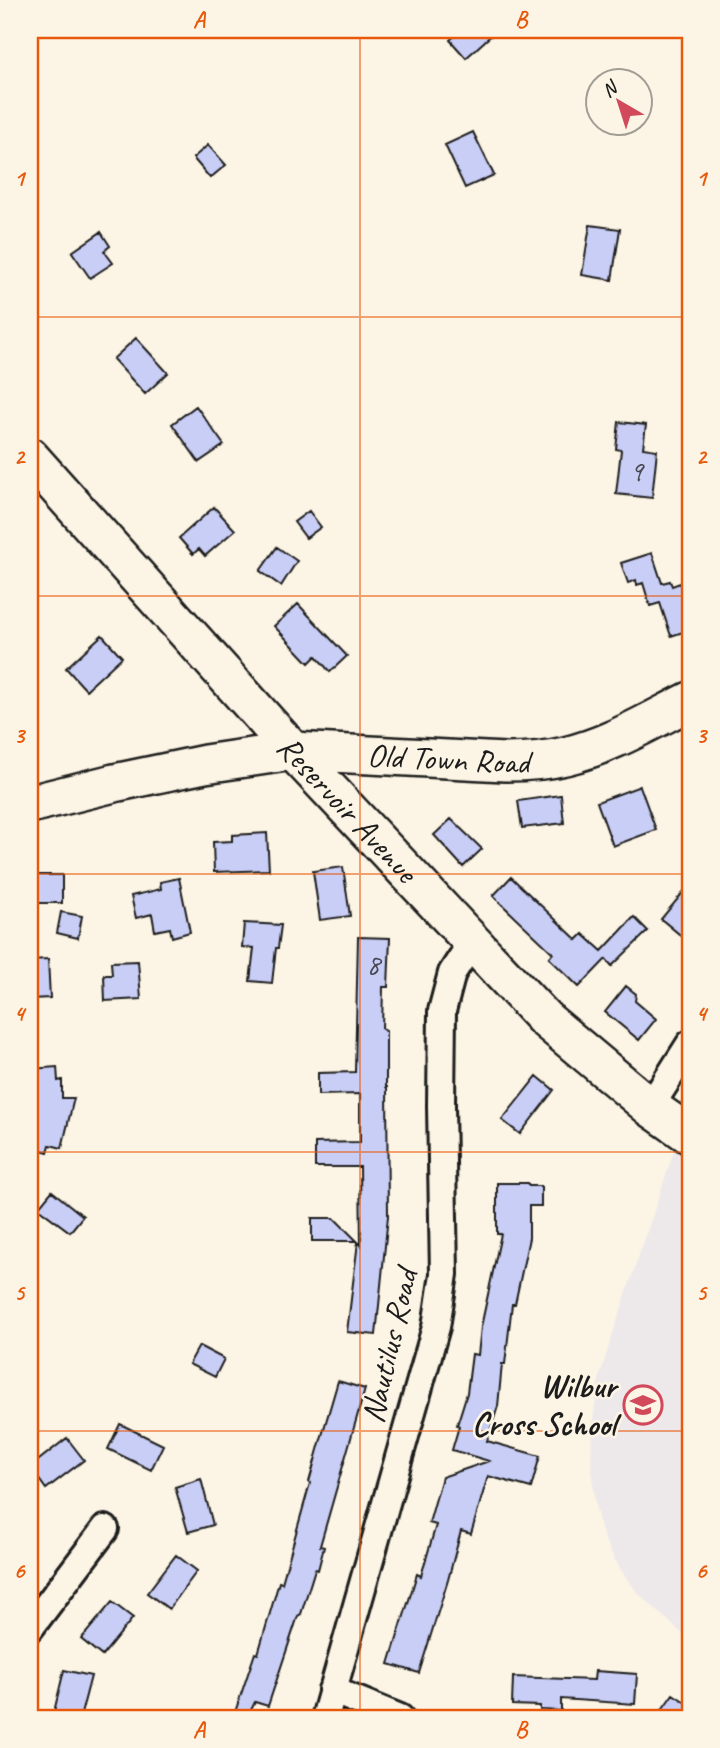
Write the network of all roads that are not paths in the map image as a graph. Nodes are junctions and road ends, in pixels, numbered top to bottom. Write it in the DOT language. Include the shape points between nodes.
graph roads {
  1 [pos="30,457"];
  2 [pos="690,701"];
  3 [pos="293,751"];
  4 [pos="30,804"];
  5 [pos="472,942"];
  6 [pos="690,1044"];
  7 [pos="649,1107"];
  8 [pos="690,1135"];
  9 [pos="105,1529"];
  10 [pos="30,1628"];
  11 [pos="332,1690"];
  12 [pos="325,1718"];
  13 [pos="400,1718"];
  1 -- 3 [label="main road, Reservoir Avenue"];
  2 -- 3 [label="main road, Old Town Road" via="587,750 536,761"];
  3 -- 4 [label="main road, Old Town Road" via="205,764"];
  3 -- 5 [label="main road, Reservoir Avenue"];
  5 -- 7 [label="main road, Reservoir Avenue" via="545,1020"];
  5 -- 11 [label="street, Nautilus Road" via="452,973 442,1011 444,1274 438,1315"];
  6 -- 7 [label="street"];
  7 -- 8 [label="main road, Reservoir Avenue"];
  9 -- 10 [label="street"];
  11 -- 12 [label="street, Nautilus Road"];
  11 -- 13 [label="street"];
}
